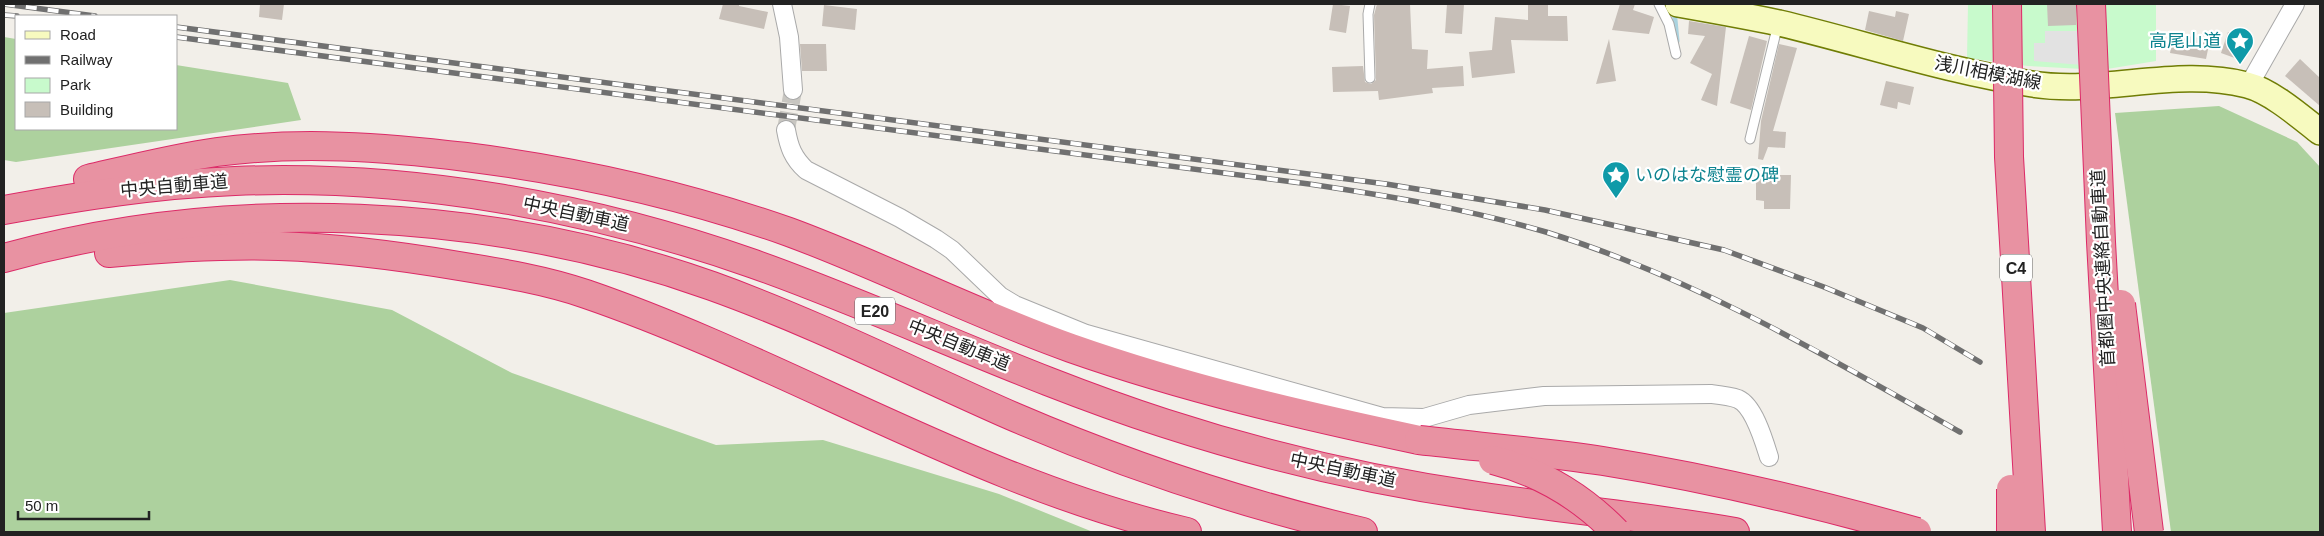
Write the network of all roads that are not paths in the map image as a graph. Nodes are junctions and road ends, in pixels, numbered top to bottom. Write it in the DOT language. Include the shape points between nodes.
graph roads {
  1 [pos="782,4"];
  2 [pos="1370,4"];
  3 [pos="1659,4"];
  4 [pos="1678,4"];
  5 [pos="2007,4"];
  6 [pos="2091,4"];
  7 [pos="2295,4"];
  8 [pos="1778,23"];
  9 [pos="1676,54"];
  10 [pos="1370,78"];
  11 [pos="2249,85"];
  12 [pos="793,90"];
  13 [pos="2098,129"];
  14 [pos="786,130"];
  15 [pos="2320,132"];
  16 [pos="1750,139"];
  17 [pos="2009,157"];
  18 [pos="4,200"];
  19 [pos="4,210"];
  20 [pos="4,258"];
  21 [pos="4,270"];
  22 [pos="1419,440"];
  23 [pos="1769,457"];
  24 [pos="1099,508"];
  25 [pos="1168,532"];
  26 [pos="1187,532"];
  27 [pos="1363,532"];
  28 [pos="1616,532"];
  29 [pos="1735,532"];
  30 [pos="1917,532"];
  31 [pos="2011,532"];
  32 [pos="2031,532"];
  33 [pos="2117,532"];
  34 [pos="2149,532"];
  1 -- 12 [label="street" via="789,37"];
  2 -- 10 [label="lane"];
  3 -- 9 [label="lane" via="1669,24"];
  4 -- 8 [label="main road, 浅川相模湖線"];
  5 -- 17 [label="highway, C4, bridge"];
  6 -- 13 [label="highway, 首都圏中央連絡自動車道, bridge"];
  7 -- 11 [label="street"];
  8 -- 11 [label="main road, 浅川相模湖線" via="1951,68 2034,85 2202,80"];
  8 -- 16 [label="lane"];
  11 -- 15 [label="main road, 浅川相模湖線" via="2298,114"];
  13 -- 33 [label="highway, 首都圏中央連絡自動車道, bridge"];
  13 -- 34 [label="highway, bridge"];
  14 -- 23 [label="street" via="795,160 806,170 936,239 1000,296 1015,305 1086,334 1382,417 1424,418 1469,405 1544,396 1711,394 1728,397 1739,400 1750,412"];
  17 -- 31 [label="highway, bridge"];
  17 -- 32 [label="highway, C4, bridge"];
  18 -- 22 [label="highway" via="215,152 319,147 412,150 505,162 655,191 793,234 1024,330 1112,362 1248,402"];
  19 -- 29 [label="highway, 中央自動車道 / E20" via="148,187 240,181 394,185 555,208 619,222 743,260 1103,402 1282,458 1473,496"];
  20 -- 27 [label="highway, 中央自動車道 / E20" via="88,239 180,225 261,218 376,220 526,237 627,260 710,286 805,322 1014,416 1145,469 1287,514"];
  21 -- 24 [label="highway" via="104,253 187,247 279,246 424,260 509,274 583,293 651,318 716,344 930,443"];
  22 -- 28 [label="highway, bridge" via="1514,466 1541,477 1571,494"];
  22 -- 30 [label="highway, bridge" via="1557,455 1646,469 1788,499"];
  24 -- 25 [label="highway"];
  24 -- 26 [label="highway"];
}
